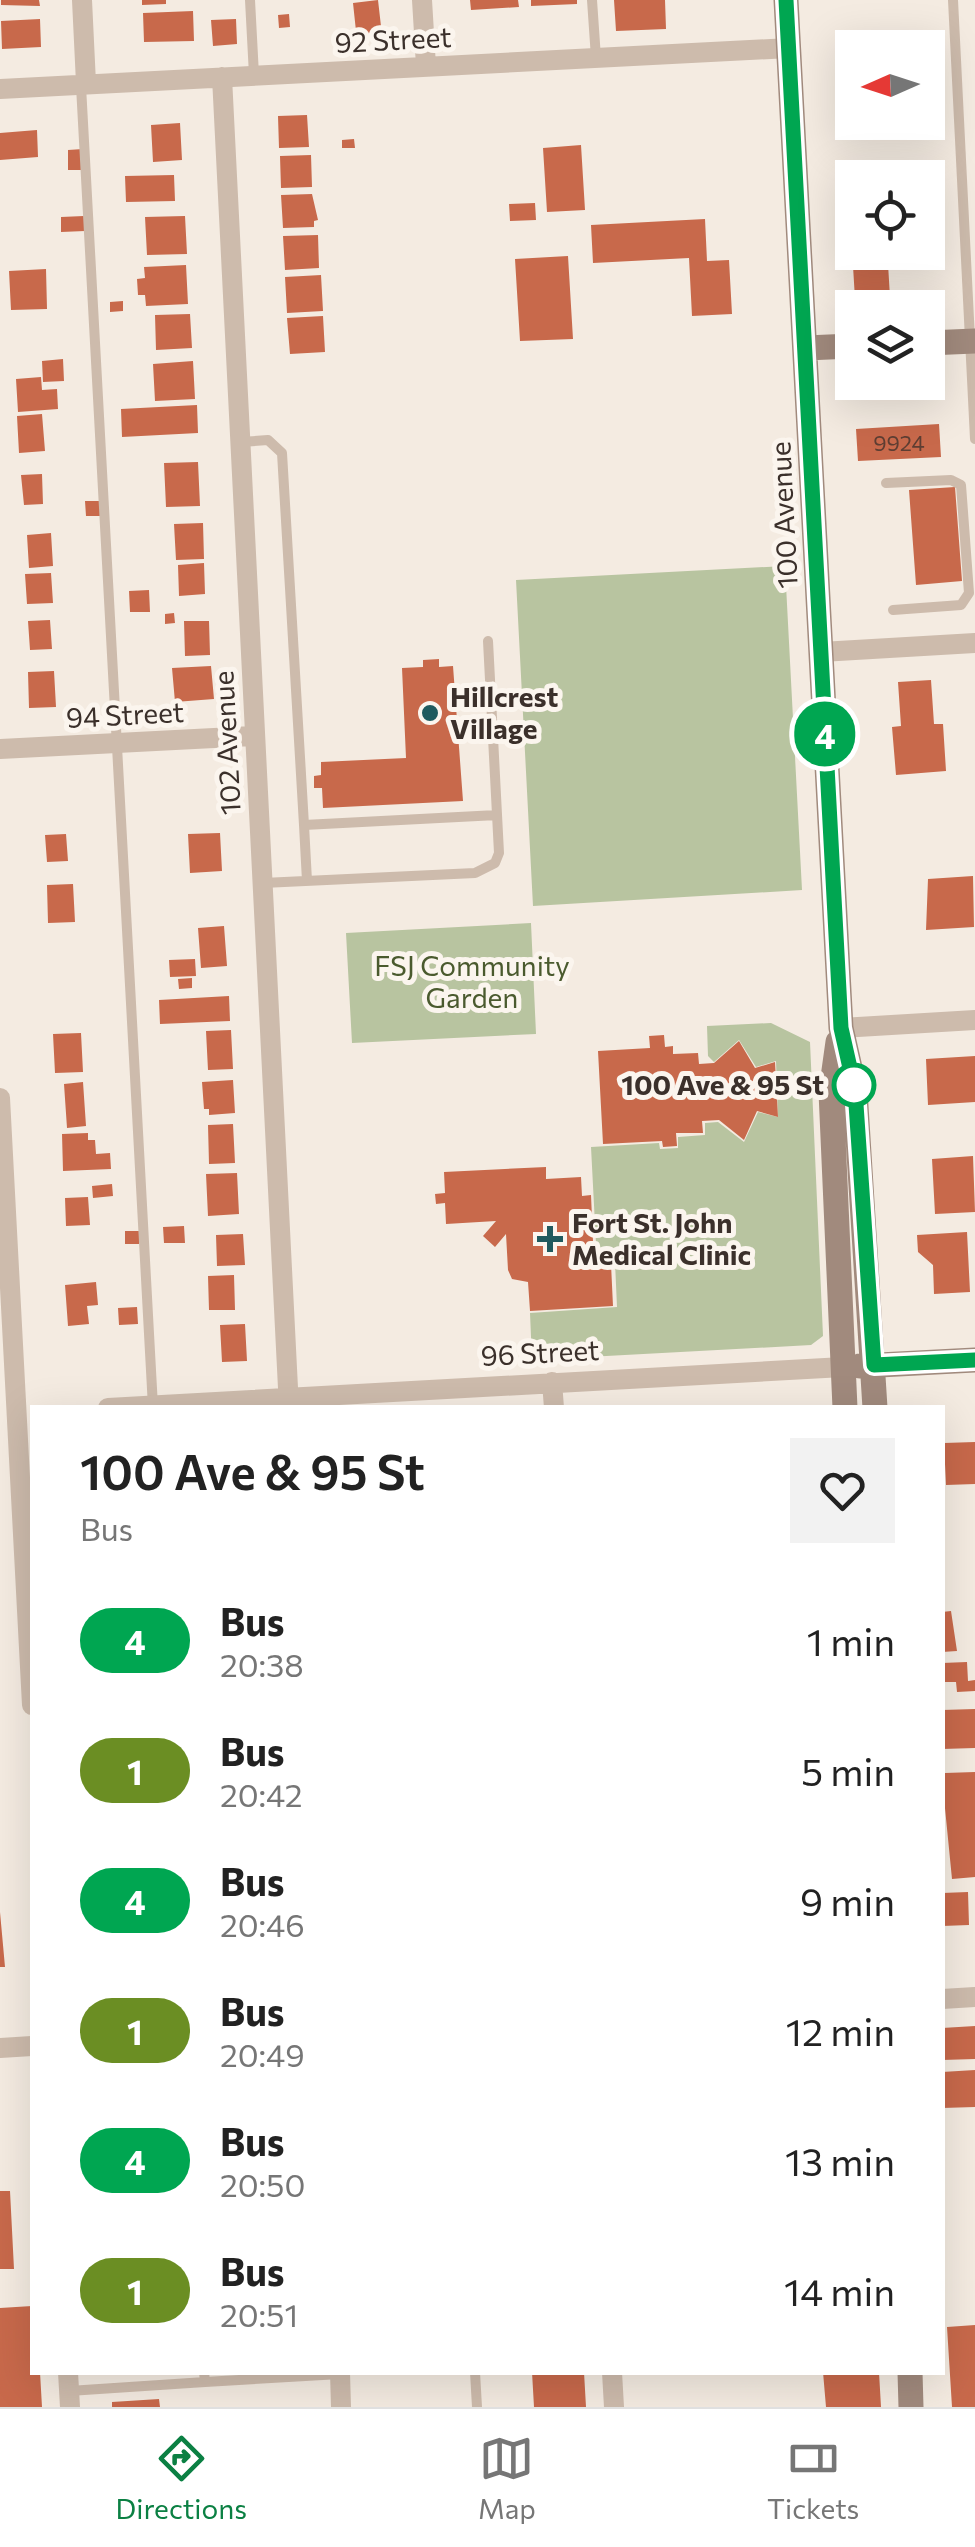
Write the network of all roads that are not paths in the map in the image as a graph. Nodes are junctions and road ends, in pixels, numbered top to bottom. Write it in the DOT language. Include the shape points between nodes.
graph roads {
  1 [pos="82,0"];
  2 [pos="250,0"];
  3 [pos="422,0"];
  4 [pos="592,0"];
  5 [pos="786,0"];
  6 [pos="953,0"];
  7 [pos="789,48"];
  8 [pos="596,59"];
  9 [pos="426,66"];
  10 [pos="254,75"];
  11 [pos="222,76"];
  12 [pos="84,84"];
  13 [pos="0,89"];
  14 [pos="972,341"];
  15 [pos="945,342"];
  16 [pos="835,347"];
  17 [pos="806,348"];
  18 [pos="975,439"];
  19 [pos="241,442"];
  20 [pos="886,484"];
  21 [pos="892,610"];
  22 [pos="488,641"];
  23 [pos="975,643"];
  24 [pos="821,652"];
  25 [pos="253,736"];
  26 [pos="118,744"];
  27 [pos="0,750"];
  28 [pos="498,815"];
  29 [pos="304,825"];
  30 [pos="306,881"];
  31 [pos="262,883"];
  32 [pos="975,1020"];
  33 [pos="841,1028"];
  34 [pos="0,1098"];
  35 [pos="975,1360"];
  36 [pos="874,1365"];
  37 [pos="842,1367"];
  38 [pos="552,1382"];
  39 [pos="422,1399"];
  40 [pos="289,1403"];
  41 [pos="153,1405"];
  42 [pos="198,1405"];
  43 [pos="554,1405"];
  44 [pos="845,1405"];
  45 [pos="875,1405"];
  46 [pos="16,1412"];
  47 [pos="30,1668"];
  48 [pos="975,1997"];
  49 [pos="945,1999"];
  50 [pos="30,2046"];
  51 [pos="0,2048"];
  52 [pos="272,2375"];
  53 [pos="340,2375"];
  54 [pos="475,2375"];
  55 [pos="612,2375"];
  56 [pos="910,2375"];
  57 [pos="204,2377"];
  58 [pos="69,2390"];
  59 [pos="342,2407"];
  60 [pos="477,2407"];
  61 [pos="614,2407"];
  62 [pos="911,2407"];
  1 -- 12 [label="street"];
  2 -- 10 [label="lane"];
  3 -- 9 [label="street"];
  4 -- 8 [label="lane"];
  5 -- 7 [label="main road, 100 Avenue"];
  6 -- 14 [label="lane"];
  7 -- 8 [label="street, 92 Street"];
  7 -- 17 [label="main road, 100 Avenue"];
  8 -- 9 [label="street, 92 Street"];
  9 -- 10 [label="street, 92 Street"];
  10 -- 11 [label="street, 92 Street"];
  11 -- 12 [label="street, 92 Street"];
  11 -- 19 [label="street, 102 Avenue"];
  12 -- 13 [label="street, 92 Street"];
  12 -- 26 [label="lane"];
  14 -- 15 [label="main road"];
  14 -- 18 [label="lane"];
  16 -- 17 [label="main road"];
  17 -- 24 [label="main road, 100 Avenue"];
  19 -- 25 [label="street, 102 Avenue"];
  19 -- 29 [label="lane" via="268,440 282,453"];
  20 -- 21 [label="lane" via="961,485 969,593 961,605"];
  22 -- 28 [label="lane"];
  23 -- 24 [label="street"];
  24 -- 33 [label="main road, 100 Avenue"];
  25 -- 26 [label="street, 94 Street"];
  25 -- 31 [label="street, 102 Avenue"];
  26 -- 27 [label="street, 94 Street"];
  26 -- 41 [label="lane"];
  28 -- 29 [label="lane"];
  28 -- 30 [label="lane" via="499,853 486,870"];
  29 -- 30 [label="lane"];
  30 -- 31 [label="lane"];
  31 -- 40 [label="street, 102 Avenue"];
  32 -- 33 [label="street"];
  33 -- 36 [label="main road, 100 Avenue" via="855,1090"];
  33 -- 37 [label="main road, 100 Avenue" via="831,1092"];
  34 -- 46 [label="street"];
  35 -- 36 [label="main road, 96 Street"];
  36 -- 37 [label="main road, 96 Street"];
  36 -- 45 [label="main road, 100 Avenue"];
  37 -- 38 [label="street, 96 Street"];
  37 -- 44 [label="main road, 100 Avenue"];
  38 -- 39 [label="street, 96 Street"];
  38 -- 43 [label="street"];
  39 -- 40 [label="street, 96 Street"];
  40 -- 42 [label="street, 96 Street"];
  46 -- 47 [label="street"];
  48 -- 49 [label="street"];
  50 -- 51 [label="street"];
  52 -- 57 [label="lane"];
  53 -- 59 [label="street"];
  54 -- 60 [label="lane"];
  55 -- 61 [label="street"];
  56 -- 62 [label="main road"];
  57 -- 58 [label="lane"];
}
